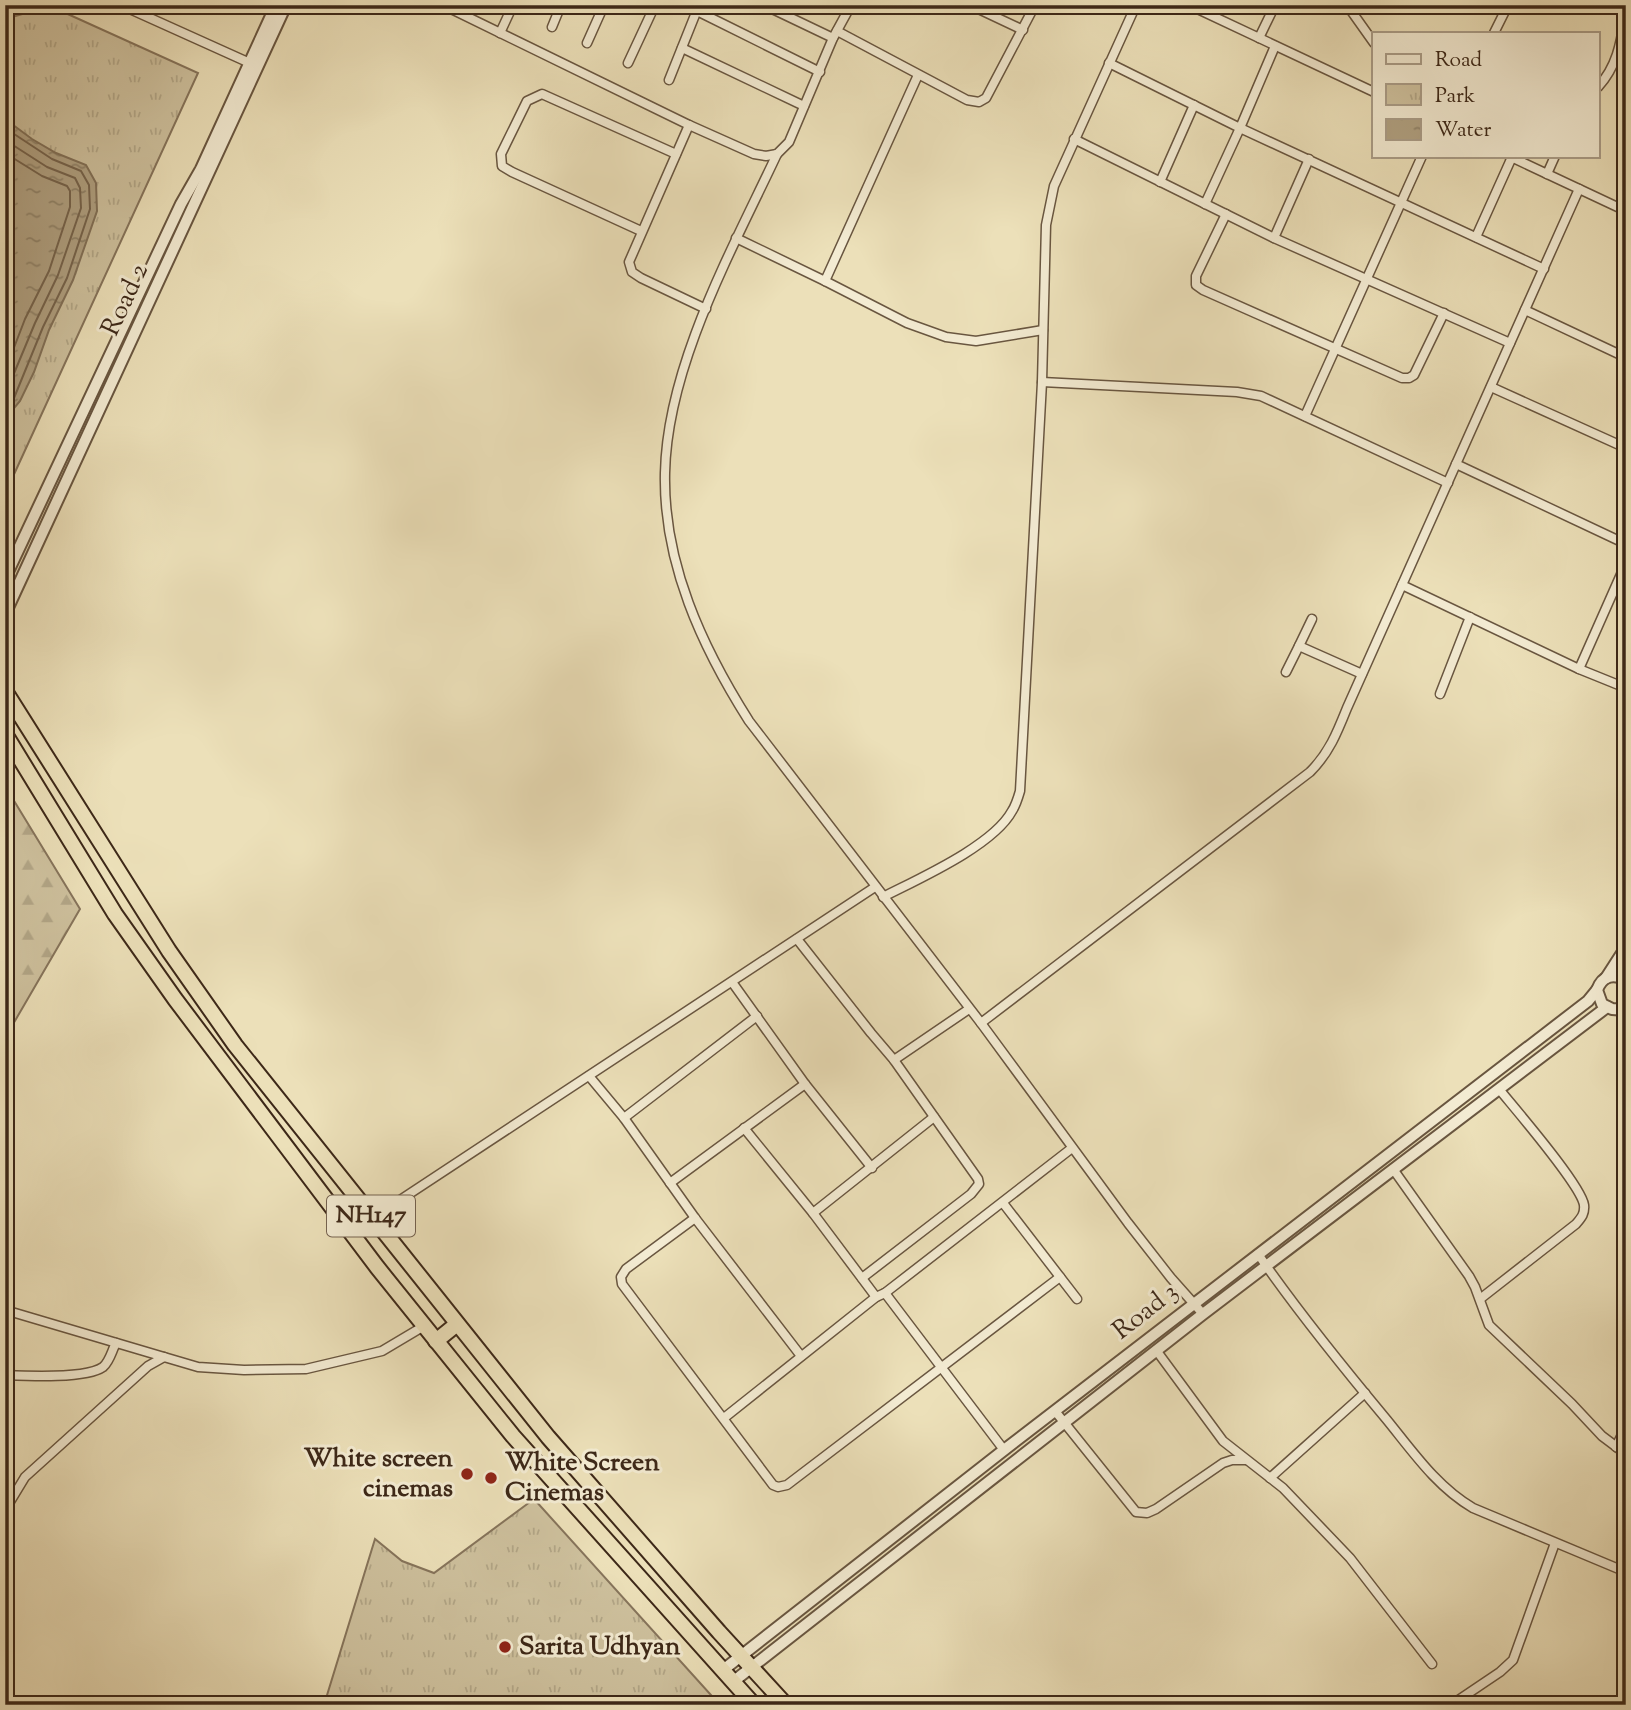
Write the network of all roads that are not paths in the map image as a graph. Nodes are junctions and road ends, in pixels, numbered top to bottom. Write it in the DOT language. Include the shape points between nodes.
graph roads {
  1 [pos="121,5"];
  2 [pos="276,5"];
  3 [pos="286,5"];
  4 [pos="443,5"];
  5 [pos="467,5"];
  6 [pos="513,5"];
  7 [pos="561,5"];
  8 [pos="604,5"];
  9 [pos="655,5"];
  10 [pos="764,5"];
  11 [pos="851,5"];
  12 [pos="970,5"];
  13 [pos="1035,5"];
  14 [pos="1136,5"];
  15 [pos="1189,5"];
  16 [pos="1275,5"];
  17 [pos="1347,5"];
  18 [pos="1508,5"];
  19 [pos="698,8"];
  20 [pos="1626,12"];
  21 [pos="463,15"];
  22 [pos="552,27"];
  23 [pos="1023,30"];
  24 [pos="1494,32"];
  25 [pos="500,33"];
  26 [pos="835,35"];
  27 [pos="1259,38"];
  28 [pos="1372,41"];
  29 [pos="587,43"];
  30 [pos="1275,46"];
  31 [pos="682,48"];
  32 [pos="628,63"];
  33 [pos="253,64"];
  34 [pos="1109,64"];
  35 [pos="820,72"];
  36 [pos="918,75"];
  37 [pos="668,80"];
  38 [pos="1600,84"];
  39 [pos="1372,91"];
  40 [pos="804,106"];
  41 [pos="1194,106"];
  42 [pos="689,125"];
  43 [pos="1240,128"];
  44 [pos="1074,139"];
  45 [pos="676,154"];
  46 [pos="776,154"];
  47 [pos="1421,158"];
  48 [pos="1510,158"];
  49 [pos="1512,158"];
  50 [pos="1554,158"];
  51 [pos="1309,159"];
  52 [pos="1547,174"];
  53 [pos="1160,182"];
  54 [pos="1580,189"];
  55 [pos="1401,202"];
  56 [pos="1205,204"];
  57 [pos="1626,211"];
  58 [pos="1226,214"];
  59 [pos="641,231"];
  60 [pos="1476,237"];
  61 [pos="736,238"];
  62 [pos="1274,238"];
  63 [pos="1544,269"];
  64 [pos="1366,278"];
  65 [pos="825,281"];
  66 [pos="706,309"];
  67 [pos="1525,310"];
  68 [pos="1444,313"];
  69 [pos="1043,330"];
  70 [pos="1510,343"];
  71 [pos="1335,347"];
  72 [pos="1625,357"];
  73 [pos="1042,382"];
  74 [pos="1491,387"];
  75 [pos="1305,416"];
  76 [pos="1626,448"];
  77 [pos="1456,464"];
  78 [pos="1448,483"];
  79 [pos="1626,544"];
  80 [pos="1626,562"];
  81 [pos="5,578"];
  82 [pos="1402,585"];
  83 [pos="5,614"];
  84 [pos="1470,617"];
  85 [pos="1312,619"];
  86 [pos="1299,646"];
  87 [pos="1578,669"];
  88 [pos="1286,672"];
  89 [pos="1362,674"];
  90 [pos="1626,688"];
  91 [pos="5,691"];
  92 [pos="1440,694"];
  93 [pos="5,734"];
  94 [pos="876,887"];
  95 [pos="883,897"];
  96 [pos="797,939"];
  97 [pos="1626,947"];
  98 [pos="1606,978"];
  99 [pos="1626,980"];
  100 [pos="732,982"];
  101 [pos="1597,990"];
  102 [pos="1619,1007"];
  103 [pos="969,1009"];
  104 [pos="757,1016"];
  105 [pos="981,1023"];
  106 [pos="894,1060"];
  107 [pos="589,1076"];
  108 [pos="805,1084"];
  109 [pos="1499,1089"];
  110 [pos="934,1117"];
  111 [pos="624,1118"];
  112 [pos="744,1128"];
  113 [pos="1072,1148"];
  114 [pos="872,1168"];
  115 [pos="1393,1169"];
  116 [pos="670,1183"];
  117 [pos="1003,1203"];
  118 [pos="813,1213"];
  119 [pos="695,1218"];
  120 [pos="374,1220"];
  121 [pos="1258,1254"];
  122 [pos="1266,1265"];
  123 [pos="1060,1277"];
  124 [pos="862,1278"];
  125 [pos="885,1293"];
  126 [pos="876,1297"];
  127 [pos="1077,1299"];
  128 [pos="1480,1299"];
  129 [pos="1195,1303"];
  130 [pos="5,1310"];
  131 [pos="1203,1314"];
  132 [pos="457,1324"];
  133 [pos="424,1326"];
  134 [pos="436,1341"];
  135 [pos="116,1343"];
  136 [pos="1156,1350"];
  137 [pos="801,1356"];
  138 [pos="164,1357"];
  139 [pos="942,1367"];
  140 [pos="5,1375"];
  141 [pos="1365,1393"];
  142 [pos="1055,1410"];
  143 [pos="724,1418"];
  144 [pos="1064,1421"];
  145 [pos="1626,1426"];
  146 [pos="1616,1447"];
  147 [pos="1004,1450"];
  148 [pos="1626,1454"];
  149 [pos="1246,1460"];
  150 [pos="1269,1478"];
  151 [pos="5,1510"];
  152 [pos="1555,1542"];
  153 [pos="1626,1572"];
  154 [pos="745,1661"];
  155 [pos="1432,1664"];
  156 [pos="723,1670"];
  157 [pos="734,1681"];
  158 [pos="754,1705"];
  159 [pos="786,1705"];
  160 [pos="1451,1705"];
  1 -- 33 [label="street"];
  2 -- 33 [label="street, Road 2"];
  3 -- 33 [label="street, Road 2"];
  4 -- 21 [label="street"];
  5 -- 21 [label="street"];
  6 -- 25 [label="street"];
  7 -- 22 [label="street"];
  8 -- 29 [label="street"];
  9 -- 32 [label="street"];
  10 -- 26 [label="street"];
  11 -- 26 [label="street"];
  12 -- 23 [label="street"];
  13 -- 23 [label="street"];
  14 -- 34 [label="street"];
  15 -- 27 [label="street"];
  16 -- 27 [label="street"];
  17 -- 28 [label="street"];
  18 -- 24 [label="street"];
  19 -- 31 [label="street"];
  19 -- 35 [label="street"];
  20 -- 38 [label="street" via="1620,49"];
  21 -- 25 [label="street"];
  23 -- 36 [label="street" via="983,100 967,100"];
  25 -- 42 [label="street"];
  26 -- 35 [label="street"];
  26 -- 36 [label="street"];
  27 -- 30 [label="street"];
  30 -- 39 [label="street"];
  30 -- 43 [label="street"];
  31 -- 37 [label="street"];
  31 -- 40 [label="street"];
  33 -- 81 [label="street, Road 2" via="181,204"];
  33 -- 83 [label="street, Road 2"];
  34 -- 41 [label="street"];
  34 -- 44 [label="street"];
  35 -- 40 [label="street"];
  36 -- 65 [label="street"];
  40 -- 46 [label="street" via="789,142"];
  41 -- 43 [label="street"];
  41 -- 53 [label="street"];
  42 -- 45 [label="street"];
  42 -- 46 [label="street" via="754,154"];
  43 -- 51 [label="street"];
  43 -- 56 [label="street"];
  44 -- 53 [label="street"];
  44 -- 69 [label="street" via="1054,186 1046,226"];
  45 -- 59 [label="street"];
  45 -- 59 [label="street" via="542,94 527,101 501,154 502,166 512,172"];
  46 -- 61 [label="street"];
  47 -- 55 [label="street"];
  48 -- 60 [label="street"];
  49 -- 52 [label="street"];
  50 -- 52 [label="street"];
  51 -- 55 [label="street"];
  51 -- 62 [label="street"];
  52 -- 54 [label="street"];
  53 -- 56 [label="street"];
  54 -- 57 [label="street"];
  54 -- 63 [label="street"];
  55 -- 60 [label="street"];
  55 -- 64 [label="street"];
  56 -- 58 [label="street"];
  58 -- 62 [label="street"];
  58 -- 71 [label="street" via="1196,276 1196,285"];
  59 -- 66 [label="street" via="629,262 632,272"];
  60 -- 63 [label="street"];
  61 -- 65 [label="street"];
  61 -- 66 [label="street"];
  62 -- 64 [label="street"];
  63 -- 67 [label="street"];
  64 -- 68 [label="street"];
  64 -- 71 [label="street"];
  65 -- 69 [label="street" via="907,323 946,337 976,341"];
  66 -- 94 [label="street" via="669,431 665,472 671,542 698,629 737,701"];
  67 -- 70 [label="street"];
  67 -- 72 [label="street"];
  68 -- 70 [label="street"];
  68 -- 71 [label="street" via="1409,378"];
  69 -- 73 [label="street"];
  70 -- 74 [label="street"];
  71 -- 75 [label="street"];
  73 -- 75 [label="street" via="1237,392 1261,396"];
  73 -- 95 [label="street" via="1020,791 1012,813 990,836"];
  74 -- 76 [label="street"];
  74 -- 77 [label="street"];
  75 -- 78 [label="street"];
  77 -- 78 [label="street"];
  77 -- 79 [label="street"];
  78 -- 82 [label="street"];
  80 -- 87 [label="street"];
  82 -- 84 [label="street"];
  82 -- 89 [label="street"];
  84 -- 87 [label="street"];
  84 -- 92 [label="street"];
  85 -- 86 [label="street"];
  86 -- 88 [label="street"];
  86 -- 89 [label="street"];
  87 -- 90 [label="street"];
  89 -- 105 [label="street" via="1336,737 1310,772"];
  91 -- 120 [label="highway, NH147" via="169,951 235,1045"];
  93 -- 133 [label="highway, NH147" via="115,914 175,999"];
  94 -- 95 [label="street"];
  94 -- 96 [label="street"];
  95 -- 103 [label="street"];
  96 -- 100 [label="street"];
  96 -- 106 [label="street"];
  97 -- 98 [label="street"];
  98 -- 99 [label="street"];
  98 -- 101 [label="street, Road 3"];
  100 -- 104 [label="street"];
  100 -- 107 [label="street"];
  101 -- 102 [label="street" via="1599,1000"];
  101 -- 121 [label="street, Road 3"];
  102 -- 109 [label="street, Road 3"];
  103 -- 105 [label="street"];
  103 -- 106 [label="street"];
  104 -- 108 [label="street"];
  104 -- 111 [label="street"];
  105 -- 113 [label="street"];
  106 -- 110 [label="street"];
  107 -- 111 [label="street"];
  107 -- 120 [label="street"];
  108 -- 112 [label="street"];
  108 -- 114 [label="street"];
  109 -- 115 [label="street, Road 3"];
  109 -- 128 [label="street" via="1576,1187 1585,1208 1576,1224"];
  110 -- 114 [label="street"];
  110 -- 124 [label="street" via="979,1184"];
  111 -- 116 [label="street"];
  112 -- 116 [label="street"];
  112 -- 118 [label="street"];
  113 -- 117 [label="street"];
  113 -- 129 [label="street"];
  114 -- 118 [label="street"];
  115 -- 122 [label="street, Road 3"];
  115 -- 128 [label="street" via="1469,1276"];
  116 -- 119 [label="street"];
  117 -- 123 [label="street"];
  117 -- 125 [label="street"];
  118 -- 124 [label="street"];
  119 -- 137 [label="street"];
  119 -- 143 [label="street" via="626,1269 622,1284"];
  120 -- 132 [label="highway, NH147"];
  121 -- 122 [label="street"];
  121 -- 129 [label="street, Road 3"];
  122 -- 131 [label="street, Road 3"];
  122 -- 141 [label="street"];
  123 -- 127 [label="street"];
  123 -- 139 [label="street"];
  124 -- 126 [label="street"];
  125 -- 126 [label="street"];
  125 -- 139 [label="street"];
  126 -- 137 [label="street"];
  128 -- 146 [label="street" via="1489,1325"];
  129 -- 131 [label="street"];
  129 -- 142 [label="street, Road 3"];
  130 -- 135 [label="street"];
  131 -- 136 [label="street, Road 3"];
  132 -- 134 [label="highway"];
  132 -- 154 [label="highway, NH147" via="548,1437"];
  133 -- 134 [label="highway, NH147"];
  133 -- 138 [label="street" via="382,1351 306,1369 198,1367"];
  134 -- 156 [label="highway, NH147" via="513,1436"];
  135 -- 138 [label="street"];
  135 -- 140 [label="street" via="108,1361 90,1372"];
  136 -- 144 [label="street, Road 3"];
  136 -- 149 [label="street" via="1223,1441"];
  137 -- 143 [label="street"];
  138 -- 151 [label="street" via="148,1366 25,1477"];
  139 -- 143 [label="street" via="782,1488 773,1485"];
  139 -- 147 [label="street"];
  141 -- 150 [label="street"];
  141 -- 152 [label="street" via="1436,1479 1460,1500"];
  142 -- 144 [label="street"];
  142 -- 147 [label="street, Road 3"];
  144 -- 149 [label="street" via="1136,1512 1156,1509 1223,1463"];
  144 -- 154 [label="street, Road 3"];
  145 -- 146 [label="street"];
  146 -- 148 [label="street"];
  147 -- 154 [label="street, Road 3"];
  149 -- 150 [label="street"];
  150 -- 155 [label="street" via="1350,1558"];
  152 -- 153 [label="street"];
  152 -- 160 [label="street" via="1513,1660"];
  154 -- 156 [label="street, Road 3"];
  154 -- 157 [label="street, Road 3"];
  154 -- 159 [label="highway, NH147"];
  156 -- 157 [label="highway, NH147"];
  157 -- 158 [label="highway, NH147"];
}
